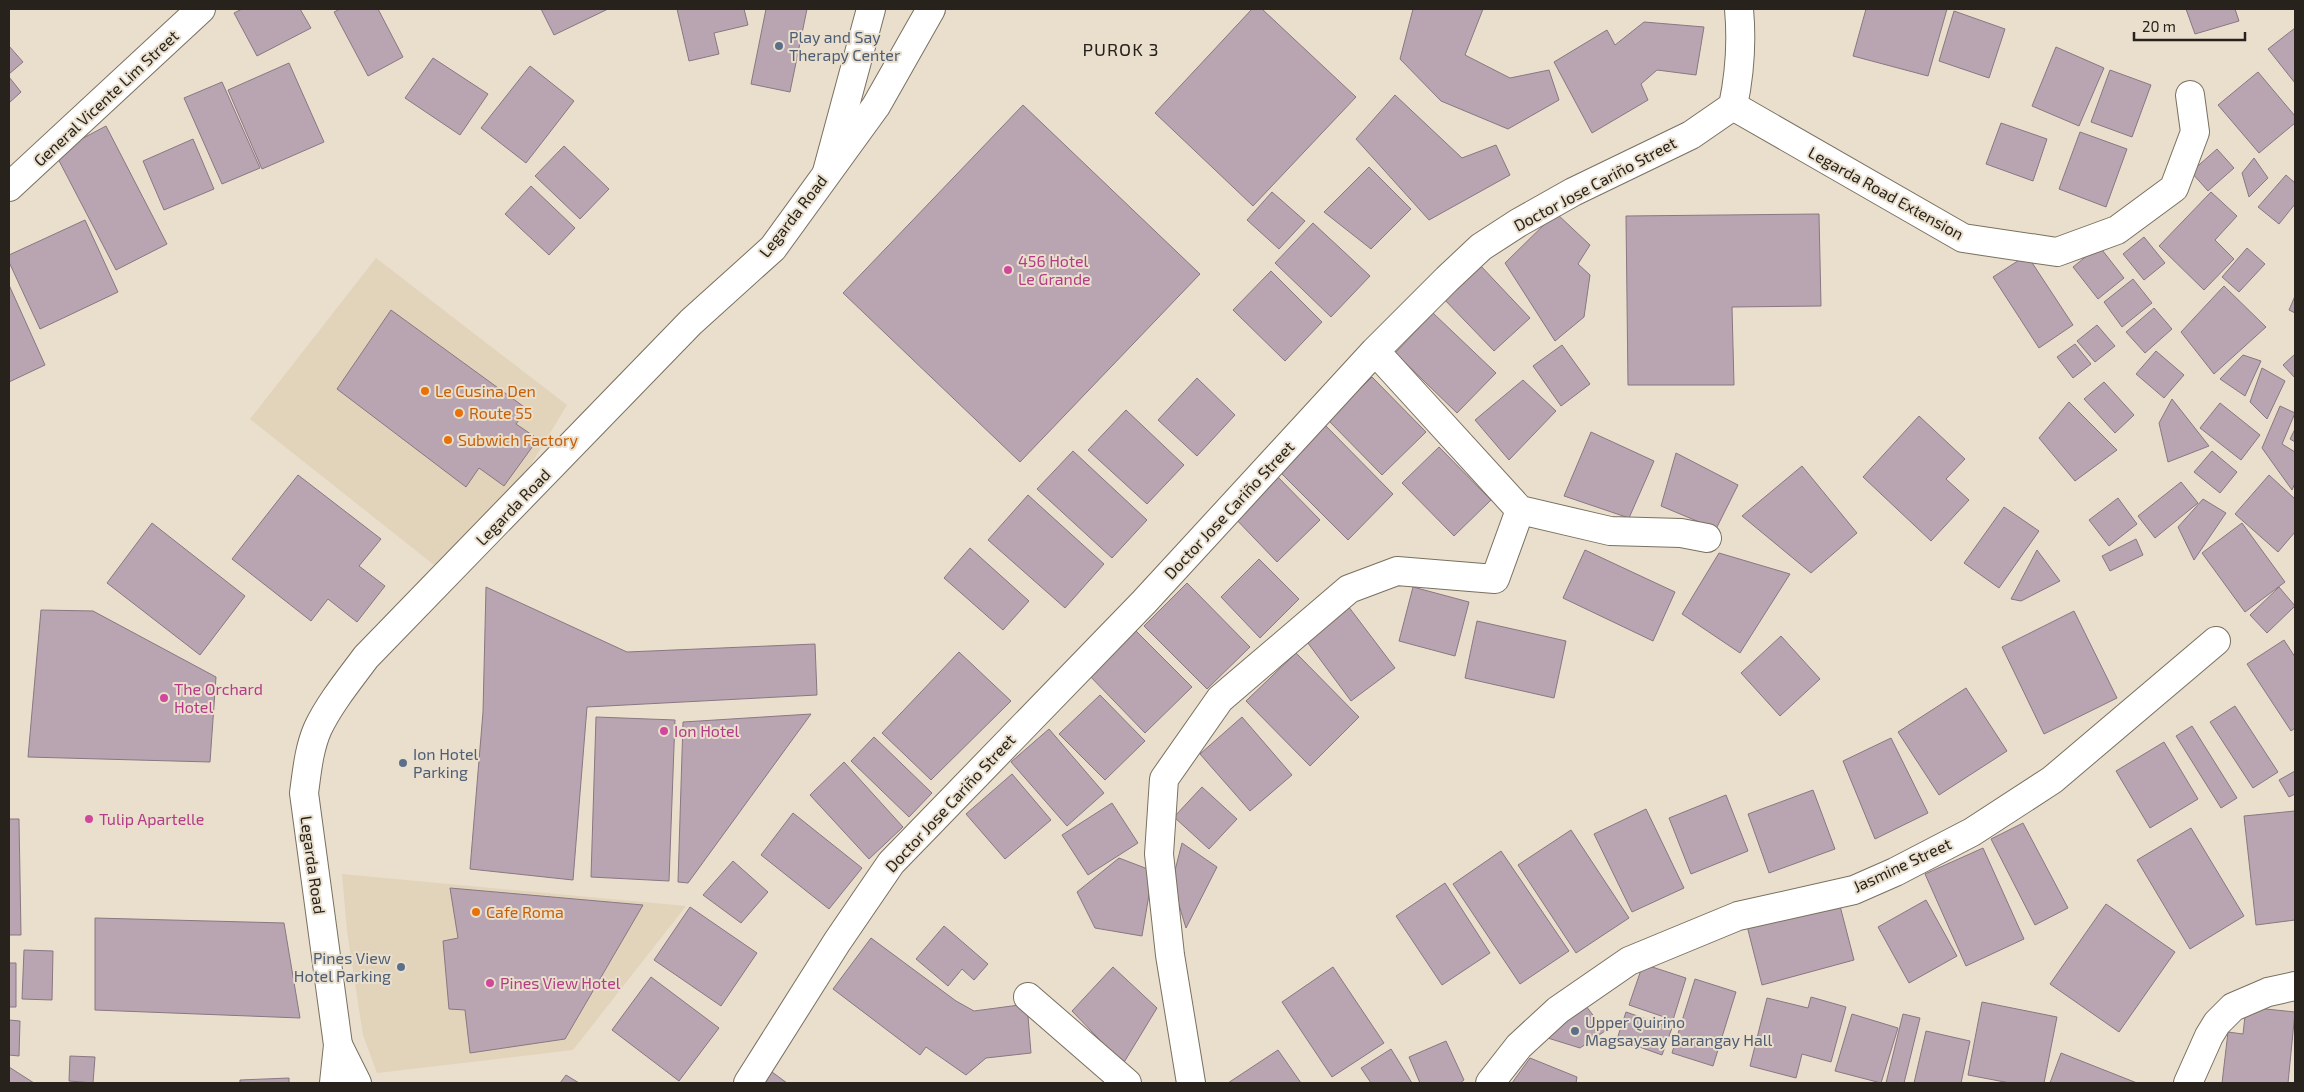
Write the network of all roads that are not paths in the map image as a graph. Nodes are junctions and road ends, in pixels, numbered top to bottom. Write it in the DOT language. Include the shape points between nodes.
graph roads {
  1 [pos="201,9"];
  2 [pos="871,9"];
  3 [pos="931,9"];
  4 [pos="1739,9"];
  5 [pos="2190,95"];
  6 [pos="1733,106"];
  7 [pos="827,174"];
  8 [pos="9,187"];
  9 [pos="1375,351"];
  10 [pos="1520,510"];
  11 [pos="1707,538"];
  12 [pos="2216,640"];
  13 [pos="2295,986"];
  14 [pos="1028,997"];
  15 [pos="338,1045"];
  16 [pos="334,1083"];
  17 [pos="357,1083"];
  18 [pos="748,1083"];
  19 [pos="1127,1083"];
  20 [pos="1191,1083"];
  21 [pos="1490,1083"];
  22 [pos="2188,1083"];
  1 -- 8 [label="street, General Vicente Lim Street"];
  2 -- 7 [label="street"];
  3 -- 7 [label="street, Legarda Road" via="893,78"];
  4 -- 6 [label="street" via="1742,35"];
  5 -- 6 [label="street, Legarda Road Extension" via="2195,132 2174,188 2117,230 2057,252 1963,238"];
  6 -- 9 [label="street, Doctor Jose Cariño Street" via="1690,135 1574,192 1481,247"];
  7 -- 15 [label="street, Legarda Road" via="773,248 691,322 366,657 331,705 318,729 304,792"];
  9 -- 10 [label="street"];
  9 -- 18 [label="street, Doctor Jose Cariño Street" via="1144,602 891,863"];
  10 -- 11 [label="street" via="1610,531"];
  10 -- 20 [label="street" via="1495,580 1398,571 1349,589 1220,699 1164,779 1159,854 1170,955"];
  12 -- 21 [label="street, Jasmine Street" via="2052,780 1972,832 1854,890 1738,916 1629,961 1558,1010 1519,1046"];
  13 -- 22 [label="street" via="2268,992 2233,1007 2213,1030"];
  14 -- 19 [label="street"];
  15 -- 16 [label="street, Legarda Road"];
  15 -- 17 [label="street"];
}
